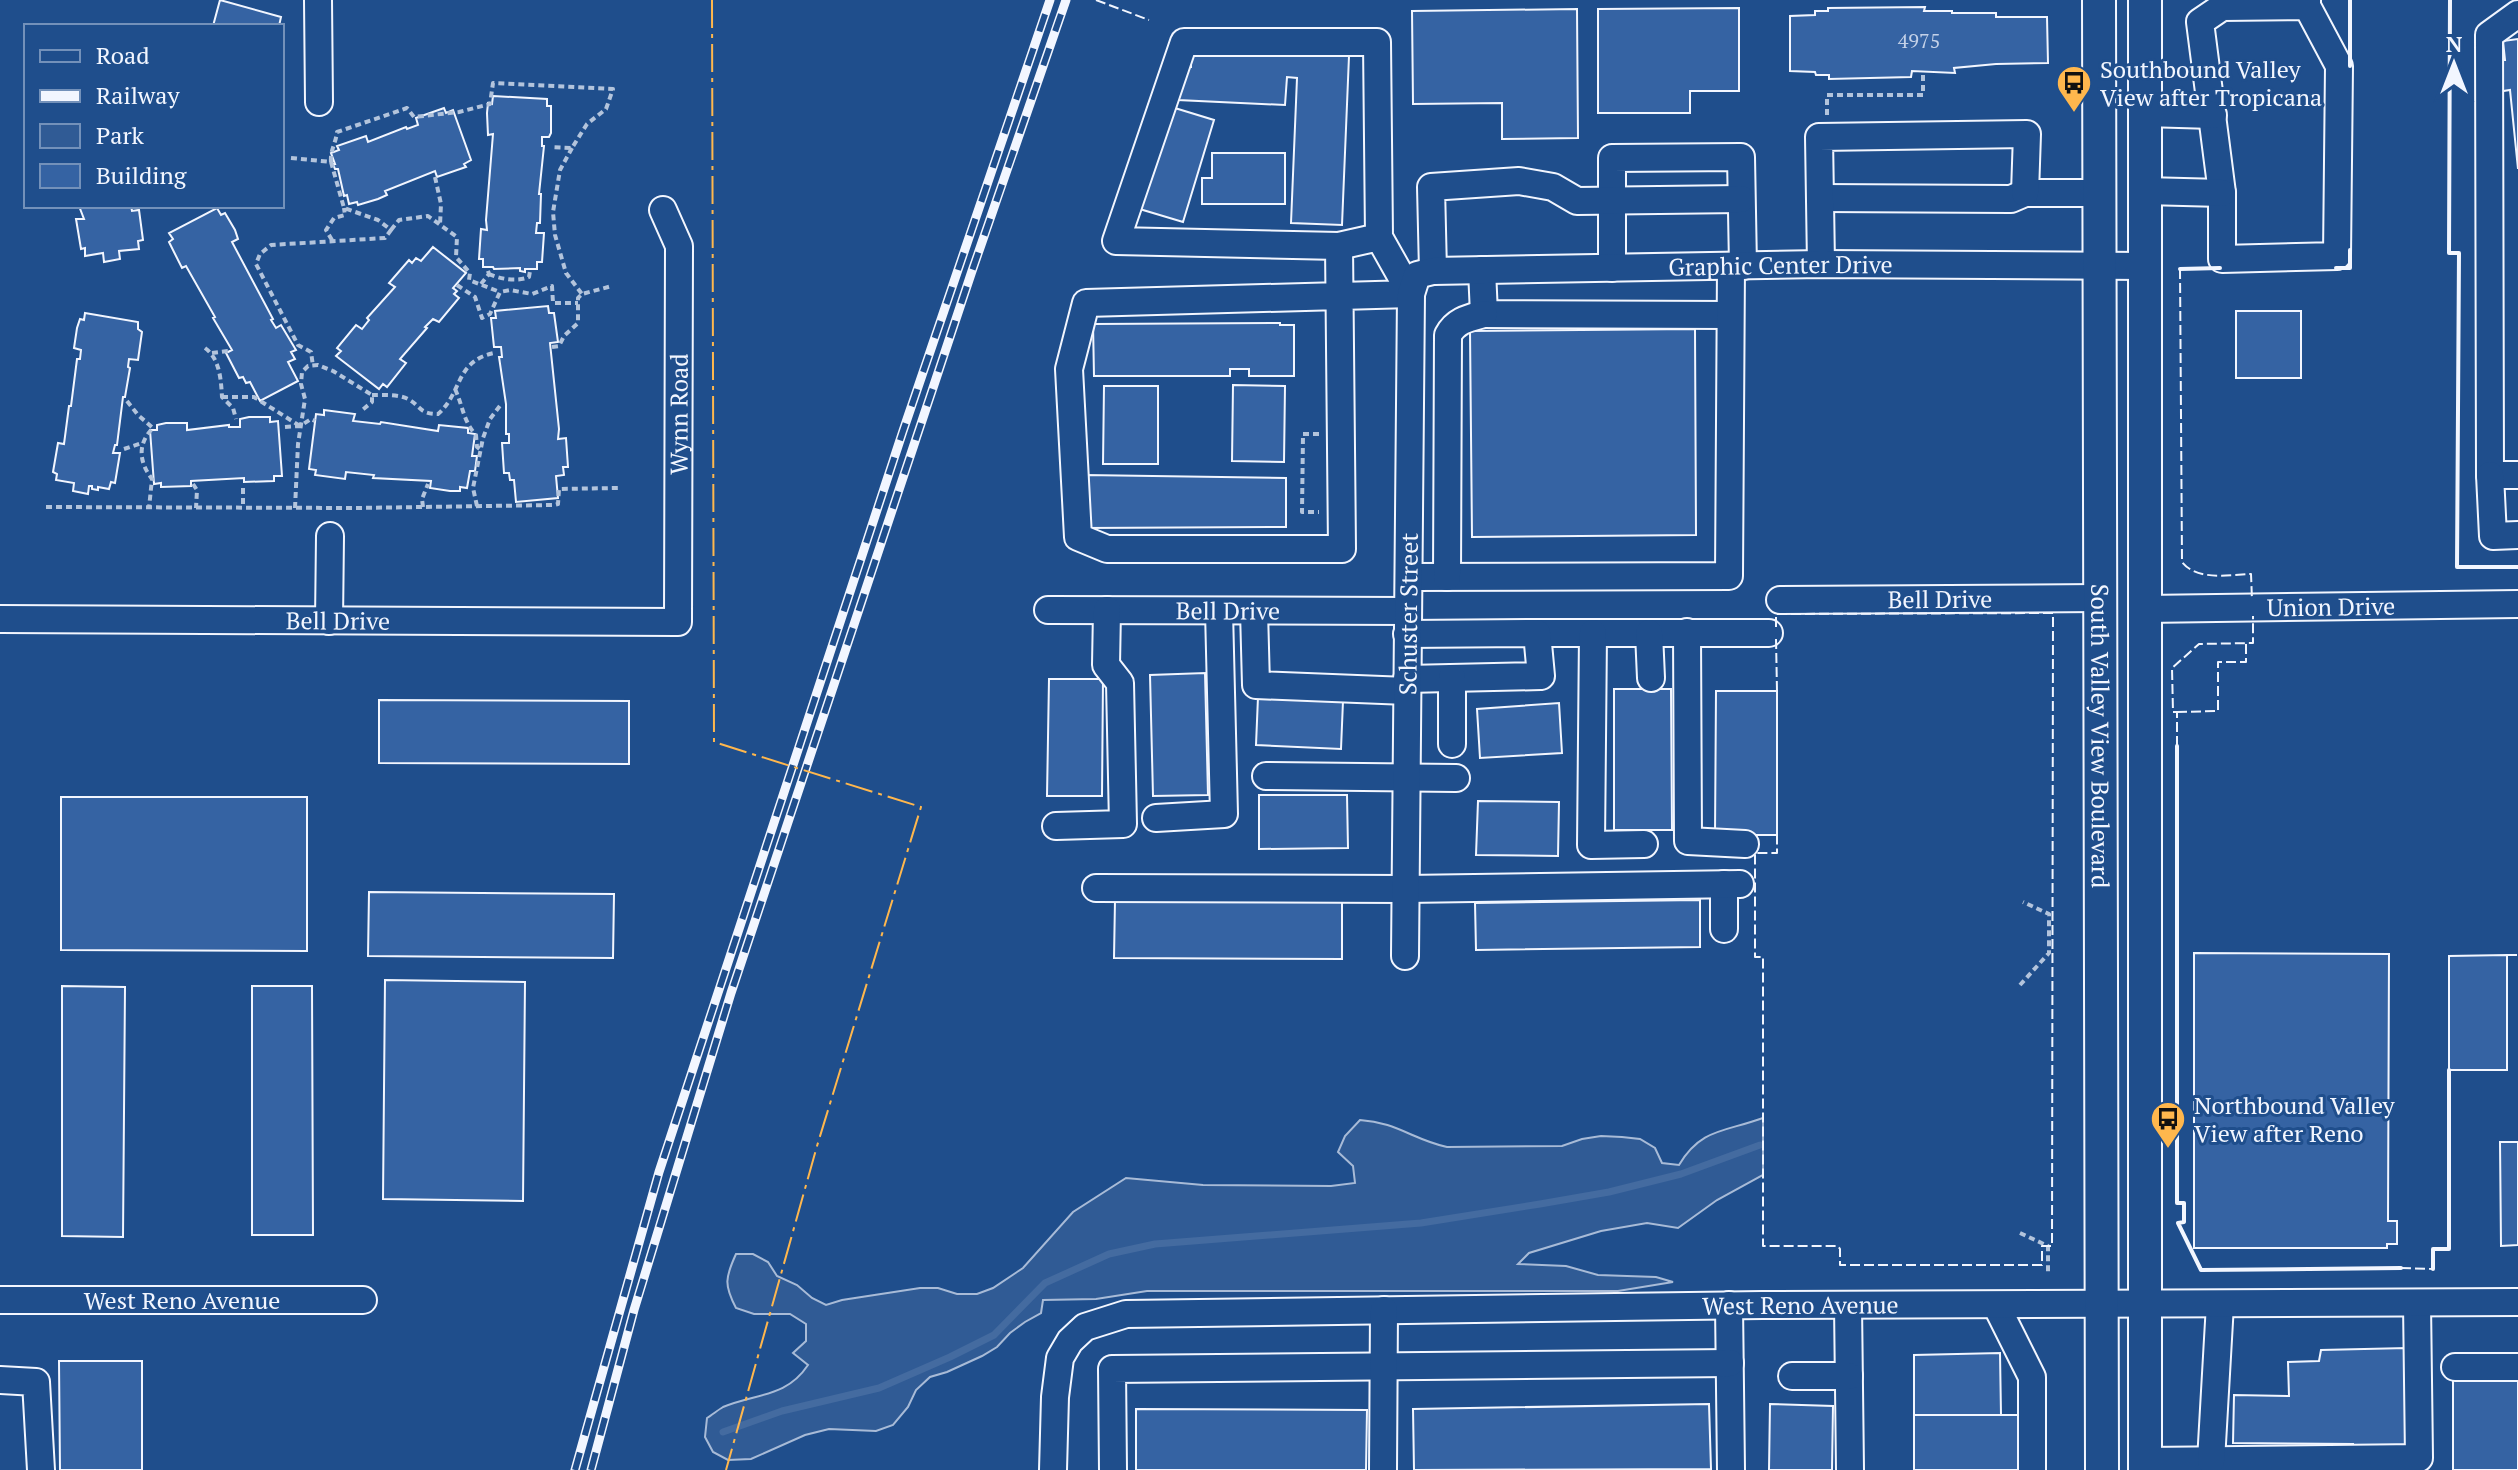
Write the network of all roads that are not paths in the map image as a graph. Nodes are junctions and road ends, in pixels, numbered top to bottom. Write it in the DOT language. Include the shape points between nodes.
graph roads {
  1 [pos="318,0"];
  2 [pos="2099,0"];
  3 [pos="2145,0"];
  4 [pos="2307,3"];
  5 [pos="2518,14"];
  6 [pos="319,102"];
  7 [pos="2145,113"];
  8 [pos="2213,115"];
  9 [pos="2145,191"];
  10 [pos="2025,193"];
  11 [pos="2099,193"];
  12 [pos="2222,193"];
  13 [pos="1820,198"];
  14 [pos="1741,199"];
  15 [pos="1612,201"];
  16 [pos="663,210"];
  17 [pos="1379,237"];
  18 [pos="1339,246"];
  19 [pos="1821,264"];
  20 [pos="1737,266"];
  21 [pos="2099,266"];
  22 [pos="2145,266"];
  23 [pos="1612,268"];
  24 [pos="1482,270"];
  25 [pos="1420,280"];
  26 [pos="1341,294"];
  27 [pos="1484,314"];
  28 [pos="1730,315"];
  29 [pos="2490,475"];
  30 [pos="2518,475"];
  31 [pos="2099,486"];
  32 [pos="2518,535"];
  33 [pos="330,536"];
  34 [pos="1409,577"];
  35 [pos="1447,577"];
  36 [pos="2100,598"];
  37 [pos="1780,600"];
  38 [pos="2518,604"];
  39 [pos="2145,609"];
  40 [pos="1048,610"];
  41 [pos="1107,610"];
  42 [pos="1219,611"];
  43 [pos="1254,611"];
  44 [pos="0,619"];
  45 [pos="329,621"];
  46 [pos="678,622"];
  47 [pos="1407,623"];
  48 [pos="1687,632"];
  49 [pos="1537,633"];
  50 [pos="1593,633"];
  51 [pos="1649,633"];
  52 [pos="1769,633"];
  53 [pos="1452,678"];
  54 [pos="1651,678"];
  55 [pos="1407,685"];
  56 [pos="1452,744"];
  57 [pos="1266,776"];
  58 [pos="1456,778"];
  59 [pos="1406,779"];
  60 [pos="1156,818"];
  61 [pos="1056,826"];
  62 [pos="1644,844"];
  63 [pos="1745,844"];
  64 [pos="1096,888"];
  65 [pos="1406,889"];
  66 [pos="1724,929"];
  67 [pos="1405,956"];
  68 [pos="0,1300"];
  69 [pos="363,1300"];
  70 [pos="2518,1302"];
  71 [pos="2417,1303"];
  72 [pos="2145,1304"];
  73 [pos="2220,1304"];
  74 [pos="1729,1305"];
  75 [pos="1848,1305"];
  76 [pos="1996,1305"];
  77 [pos="2101,1305"];
  78 [pos="1384,1310"];
  79 [pos="1730,1363"];
  80 [pos="1383,1367"];
  81 [pos="2455,1367"];
  82 [pos="2518,1367"];
  83 [pos="1792,1376"];
  84 [pos="1849,1376"];
  85 [pos="0,1380"];
  86 [pos="2211,1461"];
  87 [pos="2145,1466"];
  88 [pos="41,1470"];
  89 [pos="1053,1470"];
  90 [pos="1113,1470"];
  91 [pos="1383,1470"];
  92 [pos="1731,1470"];
  93 [pos="1850,1470"];
  94 [pos="2032,1470"];
  95 [pos="2102,1470"];
  1 -- 6 [label="street"];
  2 -- 11 [label="main road, South Valley View Boulevard"];
  3 -- 7 [label="main road, South Valley View Boulevard"];
  4 -- 8 [label="street" via="2222,7 2200,22"];
  4 -- 12 [label="street" via="2339,66 2337,256 2222,259"];
  5 -- 29 [label="street" via="2489,35"];
  7 -- 8 [label="street"];
  7 -- 9 [label="main road, South Valley View Boulevard"];
  8 -- 12 [label="street"];
  9 -- 12 [label="street"];
  9 -- 22 [label="main road, South Valley View Boulevard"];
  10 -- 11 [label="street"];
  10 -- 13 [label="street" via="2011,199"];
  10 -- 13 [label="street" via="2027,134 1819,137"];
  11 -- 21 [label="main road, South Valley View Boulevard"];
  13 -- 19 [label="street"];
  14 -- 15 [label="street"];
  14 -- 15 [label="street" via="1741,157 1612,158"];
  14 -- 20 [label="street"];
  15 -- 23 [label="street"];
  15 -- 25 [label="street, Schuster Street" via="1577,201 1553,187 1519,181 1431,187"];
  16 -- 46 [label="street, Wynn Road" via="679,246"];
  17 -- 18 [label="street"];
  17 -- 18 [label="street" via="1377,42 1184,42 1116,241"];
  17 -- 25 [label="street"];
  18 -- 26 [label="street"];
  19 -- 20 [label="street, Graphic Center Drive"];
  19 -- 21 [label="street, Graphic Center Drive"];
  20 -- 23 [label="street, Graphic Center Drive"];
  20 -- 28 [label="street"];
  21 -- 22 [label="street, Graphic Center Drive"];
  21 -- 31 [label="main road, South Valley View Boulevard"];
  22 -- 39 [label="main road, South Valley View Boulevard"];
  23 -- 24 [label="street, Graphic Center Drive"];
  24 -- 25 [label="street, Graphic Center Drive"];
  24 -- 27 [label="street"];
  25 -- 26 [label="street, Graphic Center Drive"];
  25 -- 34 [label="street, Schuster Street"];
  26 -- 26 [label="street" via="1086,303 1069,369 1078,537 1107,549 1342,549"];
  27 -- 28 [label="street"];
  27 -- 35 [label="street" via="1461,320 1448,335"];
  28 -- 35 [label="street" via="1729,576"];
  29 -- 30 [label="street"];
  29 -- 32 [label="street" via="2493,536"];
  31 -- 36 [label="main road, South Valley View Boulevard"];
  31 -- 39 [label="main road" via="2124,598 2130,606"];
  33 -- 45 [label="street"];
  34 -- 35 [label="street"];
  34 -- 47 [label="street, Schuster Street"];
  36 -- 37 [label="street, Bell Drive"];
  36 -- 77 [label="main road, South Valley View Boulevard"];
  38 -- 39 [label="street, Union Drive"];
  39 -- 72 [label="main road, South Valley View Boulevard"];
  40 -- 41 [label="street, Bell Drive"];
  41 -- 42 [label="street, Bell Drive"];
  41 -- 61 [label="street" via="1106,665 1120,683 1123,824"];
  42 -- 43 [label="street, Bell Drive"];
  42 -- 60 [label="street" via="1224,814"];
  43 -- 47 [label="street, Bell Drive"];
  43 -- 55 [label="street" via="1256,685"];
  44 -- 45 [label="street, Bell Drive"];
  45 -- 46 [label="street, Bell Drive"];
  47 -- 49 [label="street, Bell Drive"];
  47 -- 55 [label="street, Schuster Street"];
  48 -- 51 [label="street, Bell Drive"];
  48 -- 52 [label="street, Bell Drive"];
  48 -- 63 [label="street" via="1688,841"];
  49 -- 50 [label="street, Bell Drive"];
  49 -- 53 [label="street" via="1541,676"];
  50 -- 51 [label="street, Bell Drive"];
  50 -- 62 [label="street" via="1591,845"];
  51 -- 54 [label="street"];
  53 -- 55 [label="street"];
  53 -- 56 [label="street"];
  55 -- 59 [label="street, Schuster Street"];
  57 -- 59 [label="street"];
  58 -- 59 [label="street"];
  59 -- 65 [label="street, Schuster Street"];
  64 -- 65 [label="street"];
  65 -- 66 [label="street" via="1732,884"];
  65 -- 67 [label="street, Schuster Street"];
  68 -- 69 [label="street, West Reno Avenue"];
  70 -- 71 [label="street, West Reno Avenue"];
  71 -- 73 [label="street, West Reno Avenue"];
  71 -- 86 [label="street" via="2419,1458"];
  72 -- 73 [label="street, West Reno Avenue"];
  72 -- 77 [label="street, West Reno Avenue"];
  72 -- 87 [label="main road, South Valley View Boulevard"];
  73 -- 86 [label="street"];
  74 -- 75 [label="street, West Reno Avenue"];
  74 -- 78 [label="street, West Reno Avenue"];
  74 -- 79 [label="street"];
  75 -- 76 [label="street, West Reno Avenue"];
  75 -- 84 [label="street"];
  76 -- 77 [label="street, West Reno Avenue"];
  76 -- 94 [label="street" via="2032,1377"];
  77 -- 95 [label="main road, South Valley View Boulevard"];
  78 -- 80 [label="street"];
  78 -- 89 [label="street, West Reno Avenue" via="1126,1314 1085,1327 1060,1358"];
  79 -- 80 [label="street"];
  79 -- 92 [label="street"];
  80 -- 90 [label="street" via="1112,1369"];
  80 -- 91 [label="street"];
  81 -- 82 [label="street"];
  83 -- 84 [label="street"];
  84 -- 93 [label="street"];
  85 -- 88 [label="street" via="36,1382"];
  86 -- 87 [label="street"];
}
